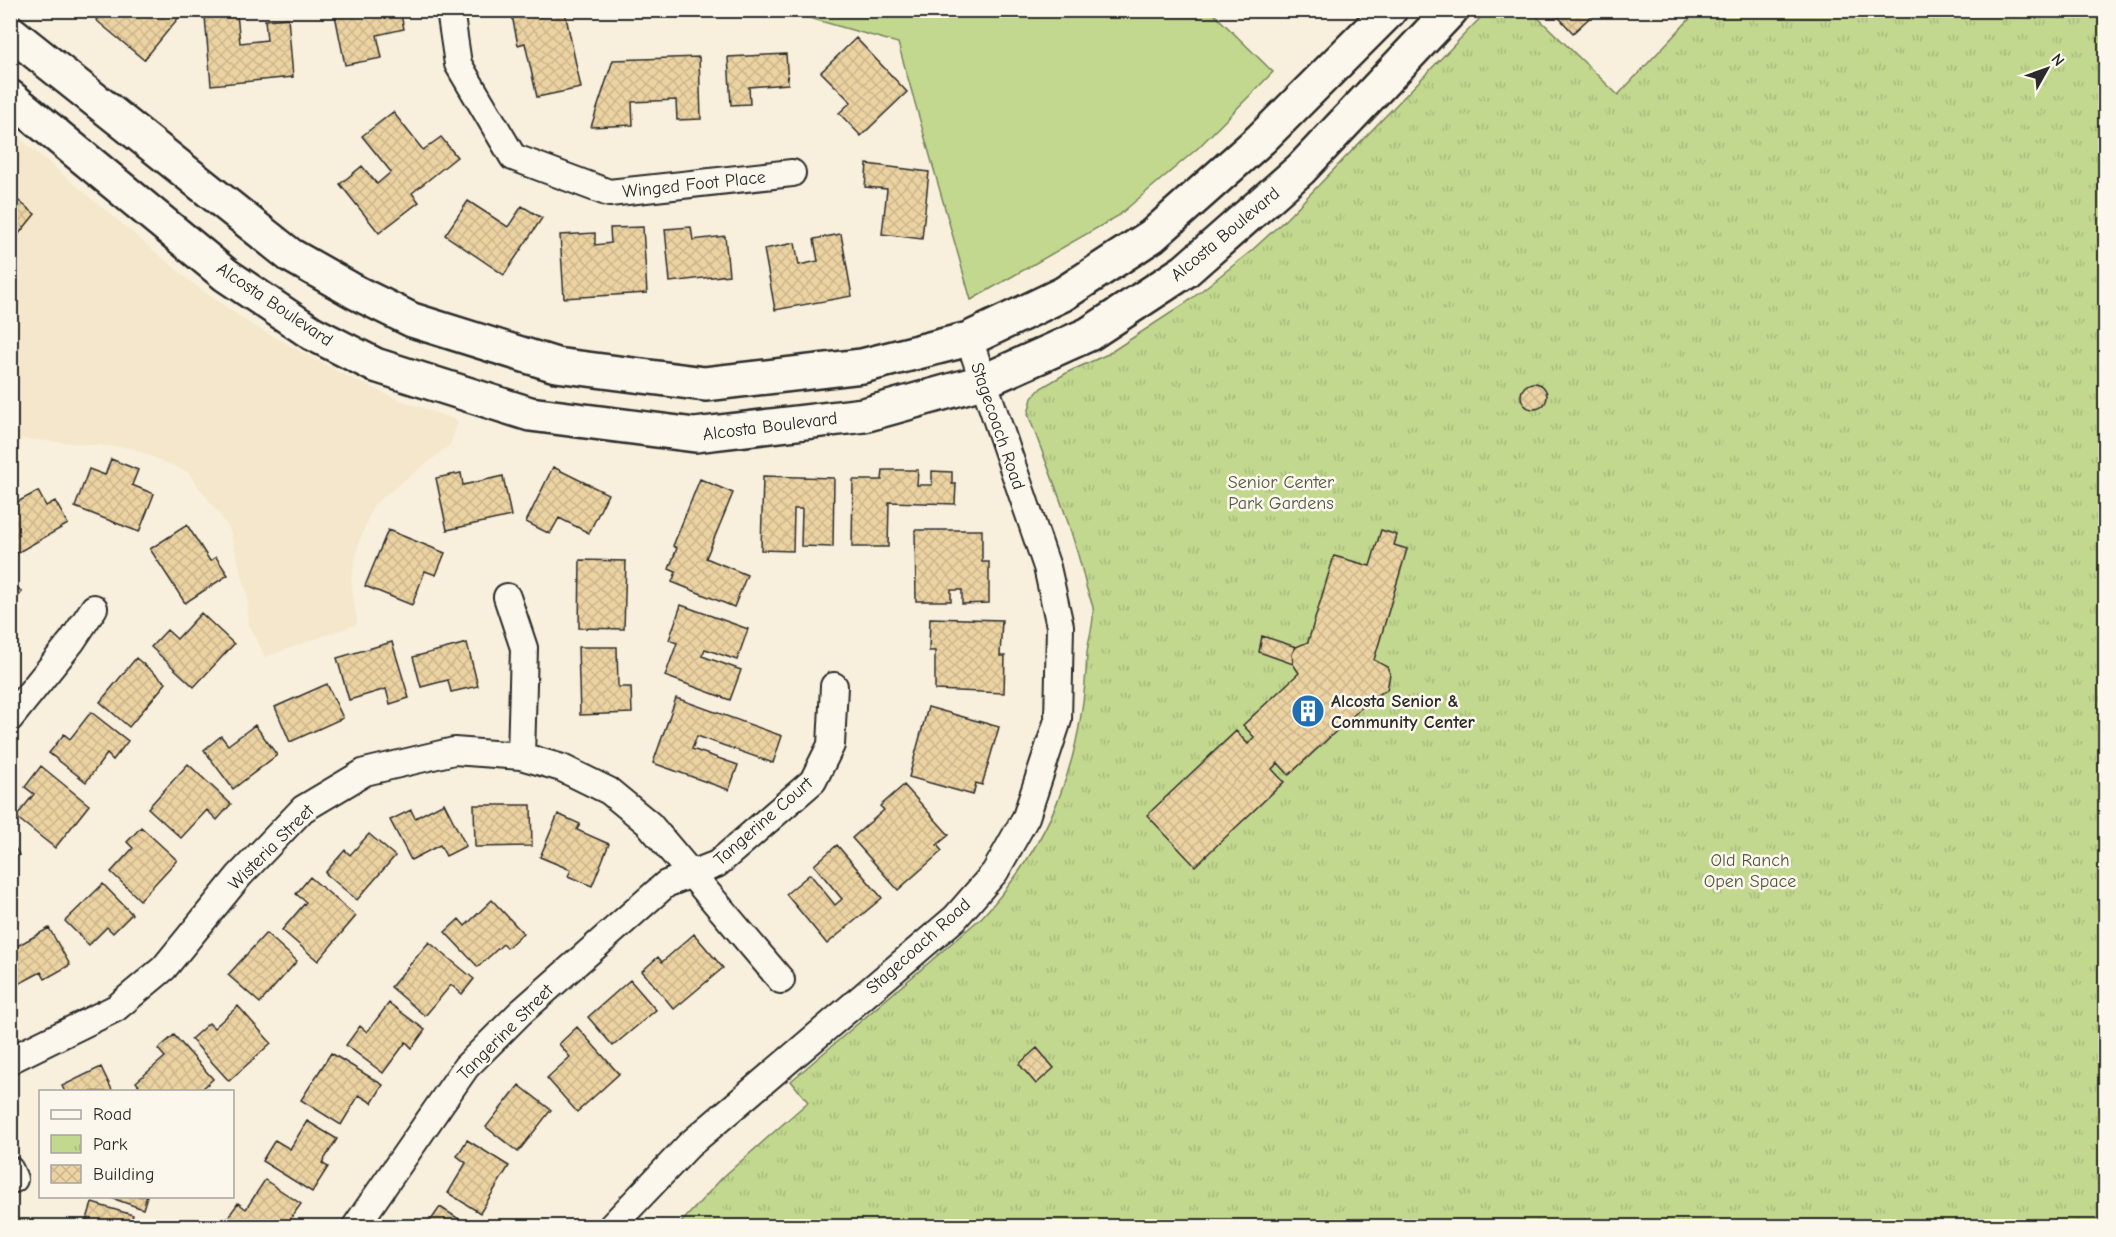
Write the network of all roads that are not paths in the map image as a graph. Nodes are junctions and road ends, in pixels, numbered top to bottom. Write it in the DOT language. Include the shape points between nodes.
graph roads {
  1 [pos="450,10"];
  2 [pos="1390,10"];
  3 [pos="1451,10"];
  4 [pos="10,32"];
  5 [pos="10,97"];
  6 [pos="792,173"];
  7 [pos="969,339"];
  8 [pos="982,382"];
  9 [pos="507,597"];
  10 [pos="94,608"];
  11 [pos="834,686"];
  12 [pos="10,718"];
  13 [pos="520,756"];
  14 [pos="691,875"];
  15 [pos="781,980"];
  16 [pos="10,1060"];
  17 [pos="356,1227"];
  18 [pos="612,1227"];
  1 -- 6 [label="street, Winged Foot Place" via="458,64 513,157 609,193"];
  2 -- 7 [label="main road" via="1261,139 1152,236 1063,294"];
  3 -- 8 [label="main road, Alcosta Boulevard" via="1301,169 1185,271 1089,334"];
  4 -- 7 [label="main road" via="290,255 412,320 556,365 705,384 861,366"];
  5 -- 8 [label="main road, Alcosta Boulevard" via="226,275 312,333 375,365 530,414 694,435 864,415"];
  7 -- 8 [label="street, Stagecoach Road"];
  8 -- 18 [label="street, Stagecoach Road" via="1047,567 1060,626 1058,720 1026,817 995,872 955,918 689,1145"];
  9 -- 13 [label="street" via="524,648"];
  10 -- 12 [label="street"];
  11 -- 14 [label="street, Tangerine Court" via="831,745 813,781 717,864"];
  13 -- 14 [label="street, Wisteria Street" via="562,768 609,791 649,824"];
  13 -- 16 [label="street, Wisteria Street" via="454,751 365,772 303,809 239,876 164,968 116,1008"];
  14 -- 15 [label="street, Wisteria Street"];
  14 -- 17 [label="street, Tangerine Street" via="666,884 520,1013 466,1067"];
}
